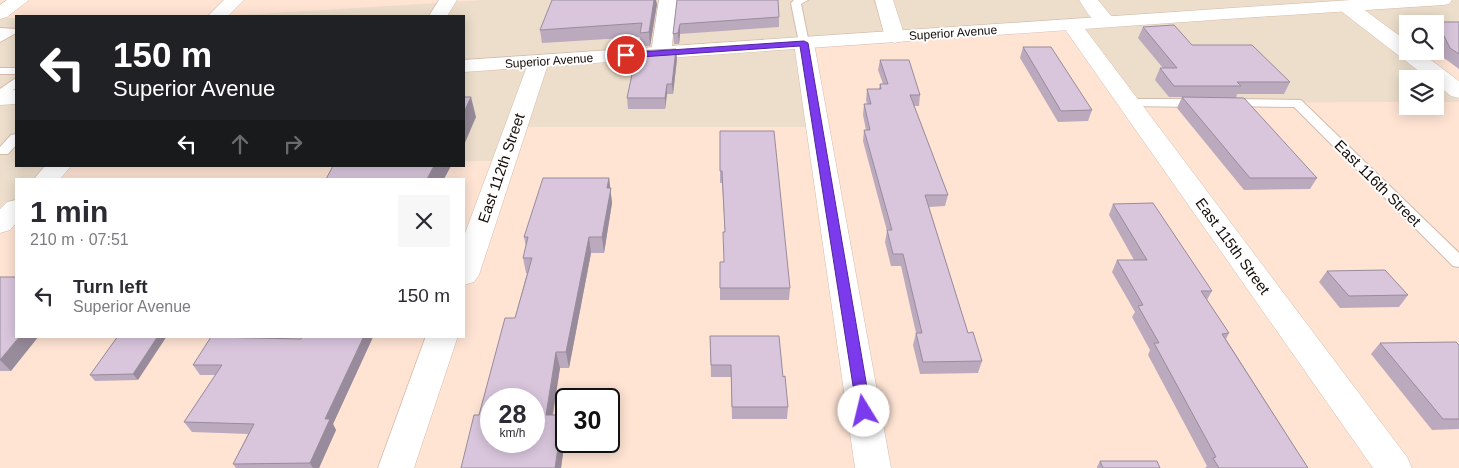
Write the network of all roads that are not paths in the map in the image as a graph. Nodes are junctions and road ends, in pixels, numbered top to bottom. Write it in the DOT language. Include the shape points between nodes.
graph roads {
  1 [pos="20,0"];
  2 [pos="235,0"];
  3 [pos="448,0"];
  4 [pos="668,0"];
  5 [pos="803,0"];
  6 [pos="884,0"];
  7 [pos="1088,0"];
  8 [pos="1443,0"];
  9 [pos="1399,1"];
  10 [pos="1348,7"];
  11 [pos="0,13"];
  12 [pos="218,15"];
  13 [pos="439,15"];
  14 [pos="1106,22"];
  15 [pos="1072,25"];
  16 [pos="0,31"];
  17 [pos="14,31"];
  18 [pos="896,37"];
  19 [pos="0,39"];
  20 [pos="804,43"];
  21 [pos="661,53"];
  22 [pos="539,62"];
  23 [pos="465,66"];
  24 [pos="0,71"];
  25 [pos="15,71"];
  26 [pos="15,83"];
  27 [pos="1459,91"];
  28 [pos="0,96"];
  29 [pos="15,97"];
  30 [pos="1130,103"];
  31 [pos="15,139"];
  32 [pos="3,151"];
  33 [pos="58,167"];
  34 [pos="47,178"];
  35 [pos="15,209"];
  36 [pos="0,224"];
  37 [pos="1459,262"];
  38 [pos="465,272"];
  39 [pos="441,338"];
  40 [pos="396,468"];
  41 [pos="873,468"];
  42 [pos="1394,468"];
  1 -- 11 [label="street"];
  2 -- 12 [label="street"];
  3 -- 13 [label="street"];
  4 -- 21 [label="street"];
  5 -- 20 [label="lane" via="796,3"];
  6 -- 18 [label="street"];
  7 -- 14 [label="street"];
  8 -- 9 [label="street, Superior Avenue"];
  9 -- 10 [label="street, Superior Avenue"];
  10 -- 14 [label="street, Superior Avenue"];
  10 -- 27 [label="street"];
  14 -- 15 [label="street, Superior Avenue"];
  15 -- 18 [label="street, Superior Avenue"];
  15 -- 30 [label="street, East 115th Street"];
  16 -- 17 [label="lane"];
  17 -- 19 [label="lane"];
  18 -- 20 [label="street, Superior Avenue"];
  20 -- 21 [label="street, Superior Avenue"];
  20 -- 41 [label="street"];
  21 -- 22 [label="street, Superior Avenue"];
  22 -- 23 [label="street, Superior Avenue"];
  22 -- 38 [label="street, East 112th Street"];
  24 -- 25 [label="lane"];
  26 -- 28 [label="lane"];
  28 -- 29 [label="street"];
  30 -- 37 [label="lane, East 116th Street" via="1297,103"];
  30 -- 42 [label="street, East 115th Street"];
  31 -- 32 [label="lane"];
  33 -- 34 [label="street"];
  35 -- 36 [label="street"];
  39 -- 40 [label="street"];
}
